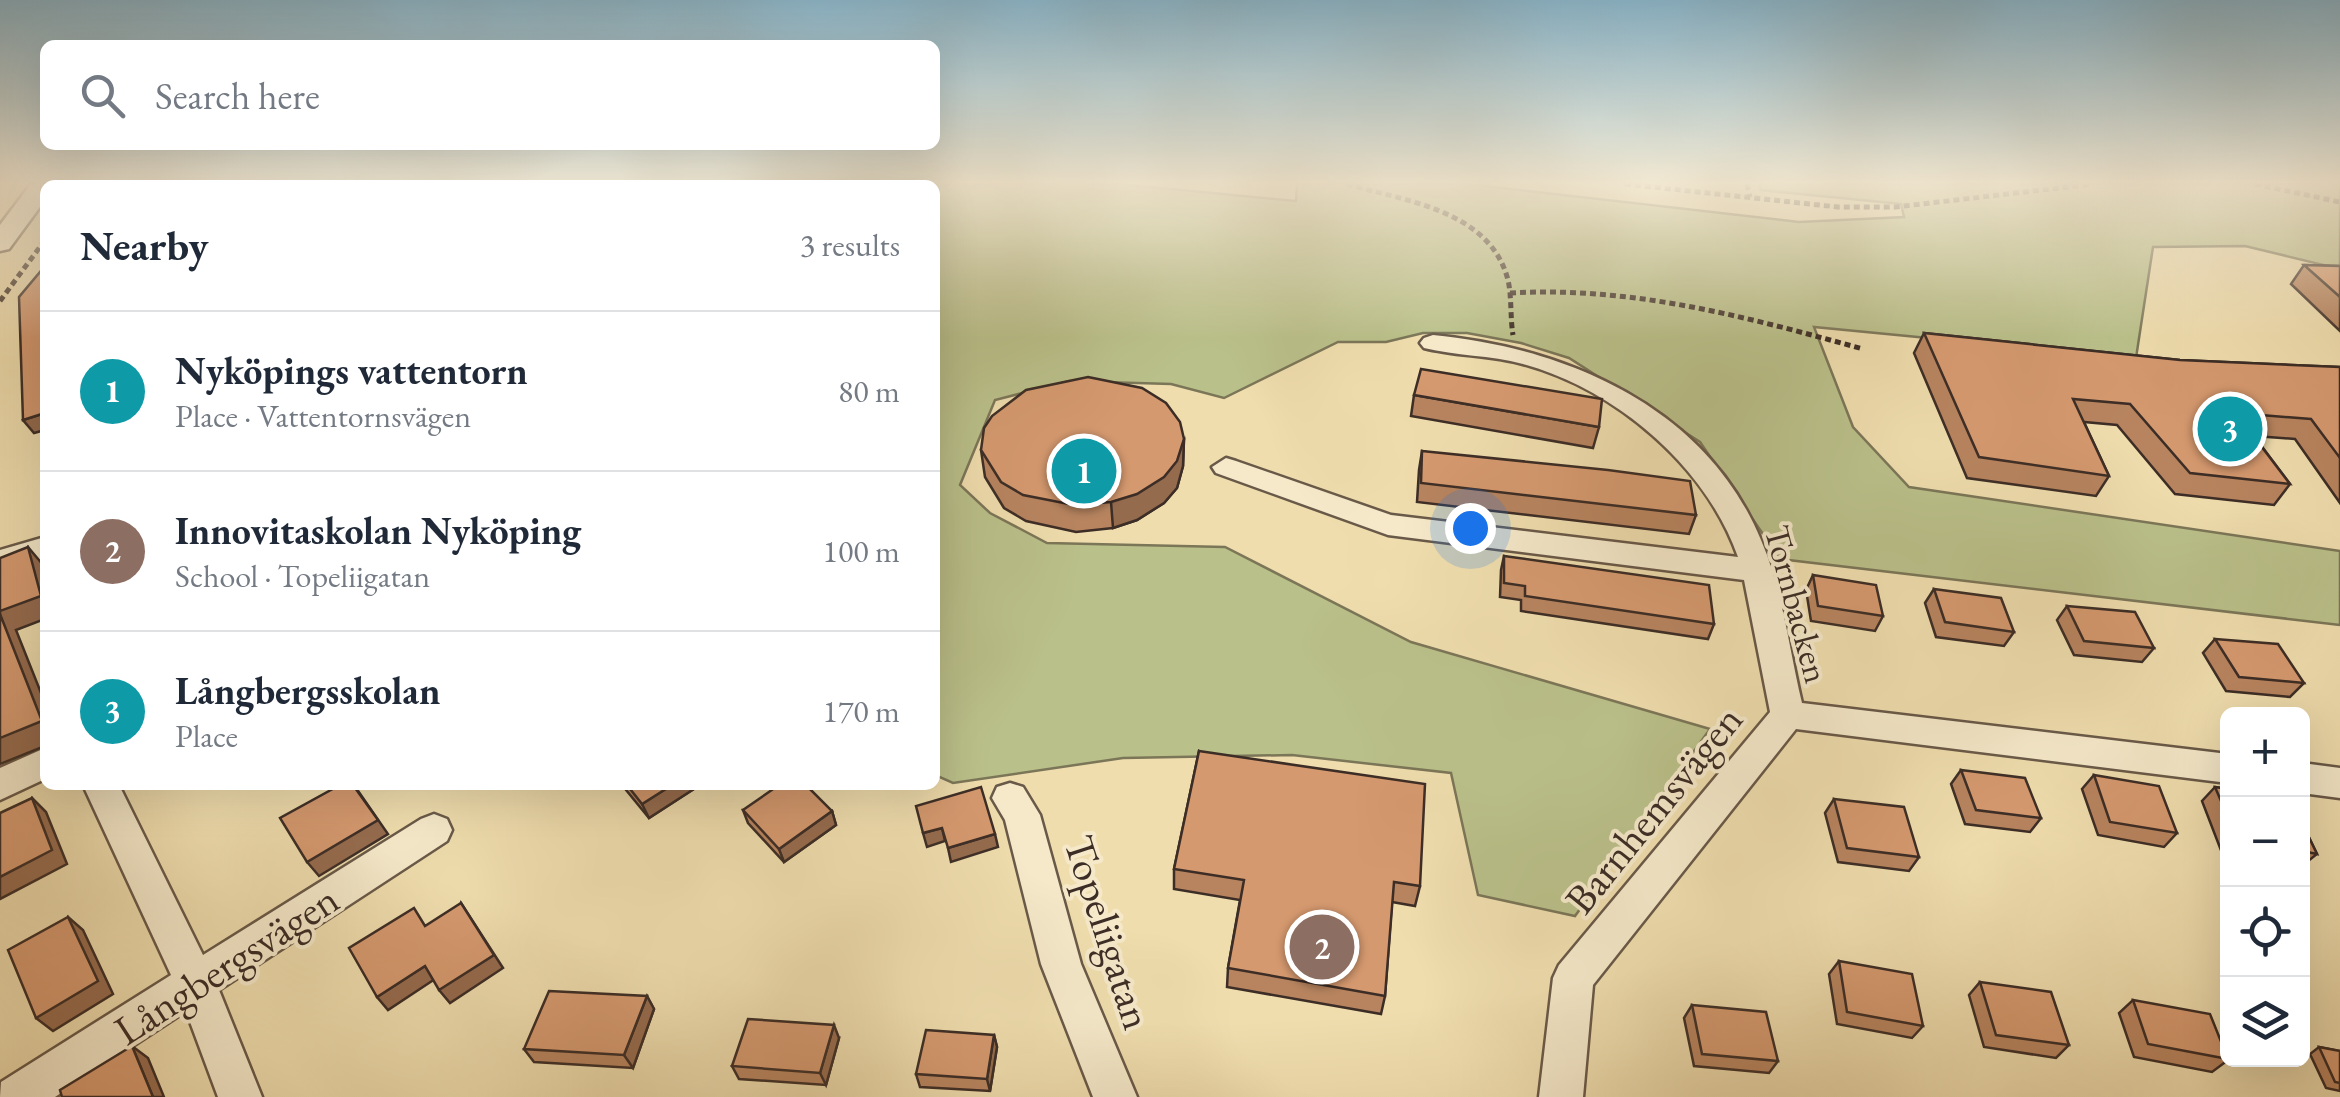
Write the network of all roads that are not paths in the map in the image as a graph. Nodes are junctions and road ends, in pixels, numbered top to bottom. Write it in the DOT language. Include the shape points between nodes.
graph roads {
  1 [pos="1433,343"];
  2 [pos="1226,468"];
  3 [pos="40,549"];
  4 [pos="0,561"];
  5 [pos="1754,570"];
  6 [pos="1788,716"];
  7 [pos="40,764"];
  8 [pos="2220,768"];
  9 [pos="2310,779"];
  10 [pos="2340,783"];
  11 [pos="0,784"];
  12 [pos="103,790"];
  13 [pos="1010,798"];
  14 [pos="434,830"];
  15 [pos="196,984"];
  16 [pos="16,1097"];
  17 [pos="240,1097"];
  18 [pos="1115,1097"];
  19 [pos="1561,1097"];
  1 -- 5 [label="street, Tornbacken" via="1490,348 1568,370 1675,438 1746,537"];
  2 -- 5 [label="street" via="1388,524"];
  3 -- 4 [label="street"];
  5 -- 6 [label="street, Tornbacken"];
  6 -- 8 [label="street, Barnhemsvägen"];
  6 -- 19 [label="street, Barnhemsvägen" via="1573,978"];
  7 -- 11 [label="street"];
  9 -- 10 [label="street"];
  12 -- 15 [label="street"];
  13 -- 18 [label="street, Topeliigatan" via="1022,816 1062,964"];
  14 -- 15 [label="street, Långbergsvägen"];
  15 -- 16 [label="street, Långbergsvägen"];
  15 -- 17 [label="street"];
}
